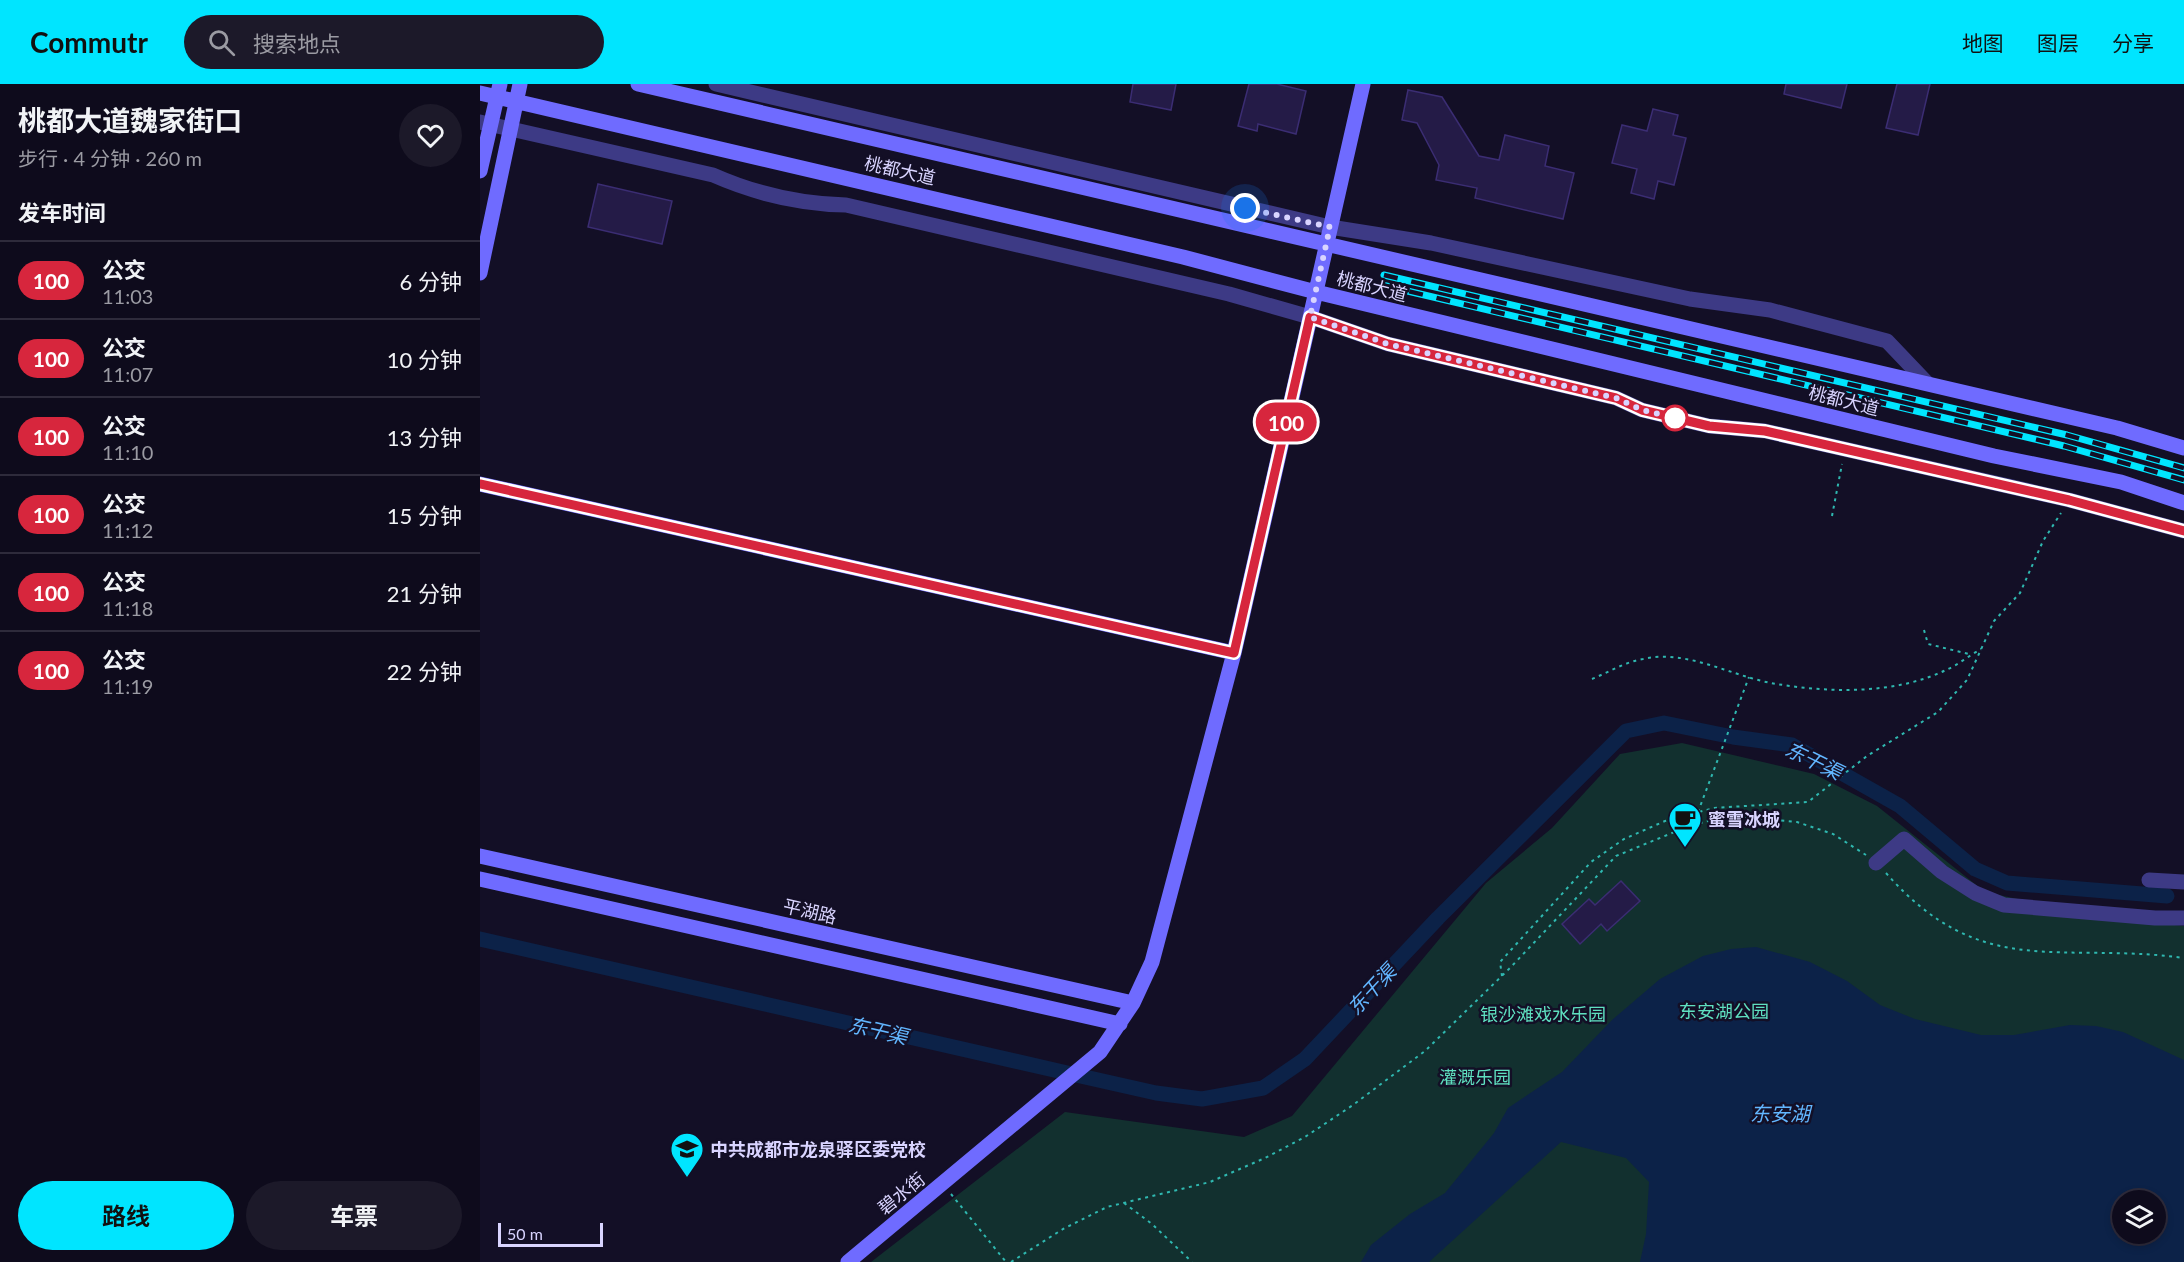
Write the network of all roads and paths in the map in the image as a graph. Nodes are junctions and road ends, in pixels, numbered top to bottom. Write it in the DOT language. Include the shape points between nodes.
graph roads {
  1 [pos="520,84"];
  2 [pos="638,84"];
  3 [pos="717,84"];
  4 [pos="1363,84"];
  5 [pos="499,90"];
  6 [pos="480,93"];
  7 [pos="517,101"];
  8 [pos="485,123"];
  9 [pos="511,129"];
  10 [pos="480,171"];
  11 [pos="1330,227"];
  12 [pos="1327,243"];
  13 [pos="480,273"];
  14 [pos="1316,292"];
  15 [pos="1310,317"];
  16 [pos="1927,383"];
  17 [pos="2184,448"];
  18 [pos="1845,449"];
  19 [pos="480,484"];
  20 [pos="2069,500"];
  21 [pos="2184,503"];
  22 [pos="1832,516"];
  23 [pos="2184,531"];
  24 [pos="1924,630"];
  25 [pos="1981,648"];
  26 [pos="1234,653"];
  27 [pos="1971,655"];
  28 [pos="1749,677"];
  29 [pos="1592,680"];
  30 [pos="1698,812"];
  31 [pos="480,856"];
  32 [pos="1876,863"];
  33 [pos="480,879"];
  34 [pos="2149,880"];
  35 [pos="2184,882"];
  36 [pos="2184,918"];
  37 [pos="2184,958"];
  38 [pos="1502,977"];
  39 [pos="1133,1004"];
  40 [pos="1120,1024"];
  41 [pos="943,1184"];
  42 [pos="1124,1203"];
  43 [pos="848,1262"];
  44 [pos="1006,1262"];
  45 [pos="1011,1262"];
  46 [pos="1192,1262"];
  1 -- 7 [label="main road"];
  2 -- 12 [label="main road, 桃都大道"];
  3 -- 11 [label="street"];
  4 -- 11 [label="main road, 碧水街"];
  5 -- 6 [label="main road, 桃都大道"];
  5 -- 7 [label="main road, 桃都大道"];
  5 -- 8 [label="main road"];
  7 -- 9 [label="main road"];
  7 -- 14 [label="main road, 桃都大道" via="1171,254"];
  8 -- 9 [label="street"];
  8 -- 10 [label="main road"];
  9 -- 13 [label="main road"];
  9 -- 15 [label="street" via="713,175 744,189 813,205 846,205 1229,294"];
  11 -- 12 [label="main road, 碧水街"];
  11 -- 16 [label="street" via="1431,243 1690,299 1770,310 1887,341"];
  12 -- 14 [label="main road, 碧水街"];
  12 -- 16 [label="main road, 桃都大道"];
  14 -- 15 [label="main road, 碧水街"];
  14 -- 21 [label="main road, 桃都大道" via="1994,456 2121,482"];
  15 -- 18 [label="street" via="1388,344 1616,398 1642,410 1709,426 1765,431"];
  15 -- 26 [label="main road, 碧水街"];
  16 -- 17 [label="main road, 桃都大道"];
  18 -- 20 [label="street"];
  18 -- 22 [label="path"];
  19 -- 26 [label="main road"];
  20 -- 23 [label="street"];
  20 -- 25 [label="path" via="2043,541 2020,593 1994,621"];
  24 -- 27 [label="path" via="1928,644"];
  25 -- 27 [label="path"];
  25 -- 30 [label="path" via="1967,680 1938,712 1867,756 1808,802"];
  26 -- 39 [label="main road, 碧水街" via="1152,962"];
  27 -- 28 [label="path" via="1922,679 1863,689 1799,688"];
  28 -- 29 [label="path" via="1667,656 1624,664"];
  28 -- 30 [label="path"];
  30 -- 38 [label="path" via="1624,839 1591,862 1500,962"];
  31 -- 39 [label="main road, 平湖路"];
  32 -- 36 [label="street" via="1904,839 1942,872 1975,893 2004,905"];
  32 -- 37 [label="path" via="1930,916 1985,944 2045,954 2116,952"];
  32 -- 38 [label="path" via="1833,834 1797,822 1744,817 1689,826 1616,856"];
  33 -- 40 [label="main road"];
  34 -- 35 [label="street"];
  38 -- 42 [label="path" via="1425,1051 1305,1137 1210,1182"];
  39 -- 40 [label="main road, 碧水街"];
  40 -- 41 [label="main road, 碧水街" via="1100,1052"];
  41 -- 43 [label="main road, 碧水街"];
  41 -- 44 [label="path"];
  42 -- 45 [label="path" via="1063,1229"];
  42 -- 46 [label="path"];
}
